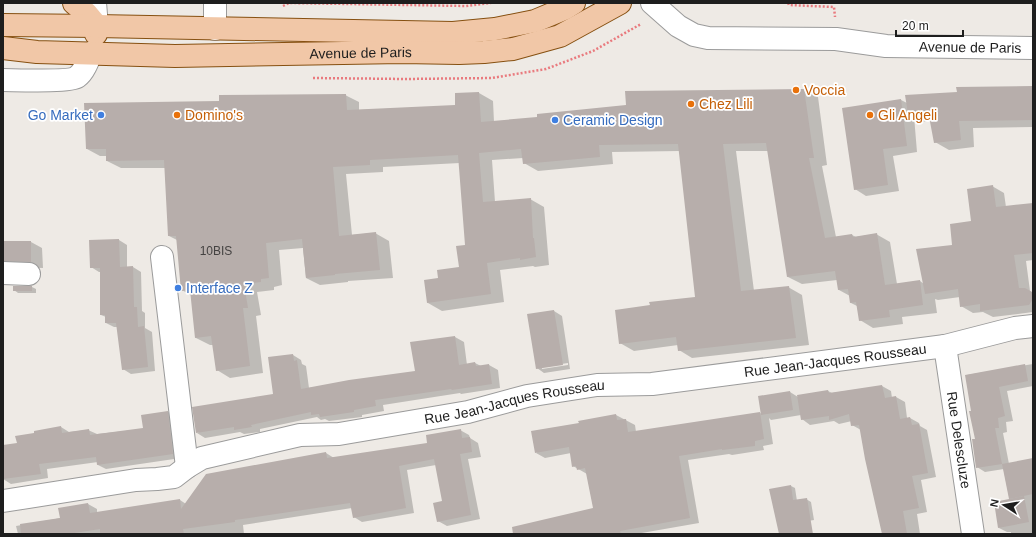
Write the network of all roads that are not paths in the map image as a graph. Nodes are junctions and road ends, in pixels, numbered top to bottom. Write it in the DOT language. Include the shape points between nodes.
graph roads {
  1 [pos="74,3"];
  2 [pos="95,3"];
  3 [pos="215,3"];
  4 [pos="574,3"];
  5 [pos="620,3"];
  6 [pos="652,3"];
  7 [pos="3,25"];
  8 [pos="97,26"];
  9 [pos="215,29"];
  10 [pos="1033,33"];
  11 [pos="836,39"];
  12 [pos="3,48"];
  13 [pos="1033,48"];
  14 [pos="91,53"];
  15 [pos="3,80"];
  16 [pos="162,257"];
  17 [pos="3,273"];
  18 [pos="29,274"];
  19 [pos="1033,326"];
  20 [pos="945,346"];
  21 [pos="187,467"];
  22 [pos="3,501"];
  23 [pos="974,534"];
  1 -- 8 [label="main road"];
  2 -- 8 [label="street"];
  3 -- 9 [label="street"];
  4 -- 9 [label="main road, Avenue de Paris" via="535,21 453,34"];
  5 -- 14 [label="main road, Avenue de Paris" via="560,36 513,49 459,53 191,56"];
  6 -- 11 [label="street, Avenue de Paris" via="678,26 694,35 708,38"];
  7 -- 8 [label="main road, Avenue de Paris"];
  8 -- 9 [label="main road, Avenue de Paris"];
  8 -- 14 [label="main road"];
  10 -- 11 [label="street, Avenue de Paris" via="887,32"];
  11 -- 13 [label="street, Avenue de Paris" via="886,46"];
  12 -- 14 [label="main road, Avenue de Paris" via="37,52"];
  14 -- 15 [label="street" via="77,78"];
  16 -- 21 [label="street"];
  17 -- 18 [label="street"];
  19 -- 20 [label="street, Rue Jean-Jacques Rousseau" via="1015,328"];
  20 -- 21 [label="street, Rue Jean-Jacques Rousseau" via="652,384 597,386 527,396 468,412 339,434 300,435 202,458"];
  20 -- 23 [label="street, Rue Delescluze"];
  21 -- 22 [label="street, Rue Jean-Jacques Rousseau" via="174,477 136,480"];
}
